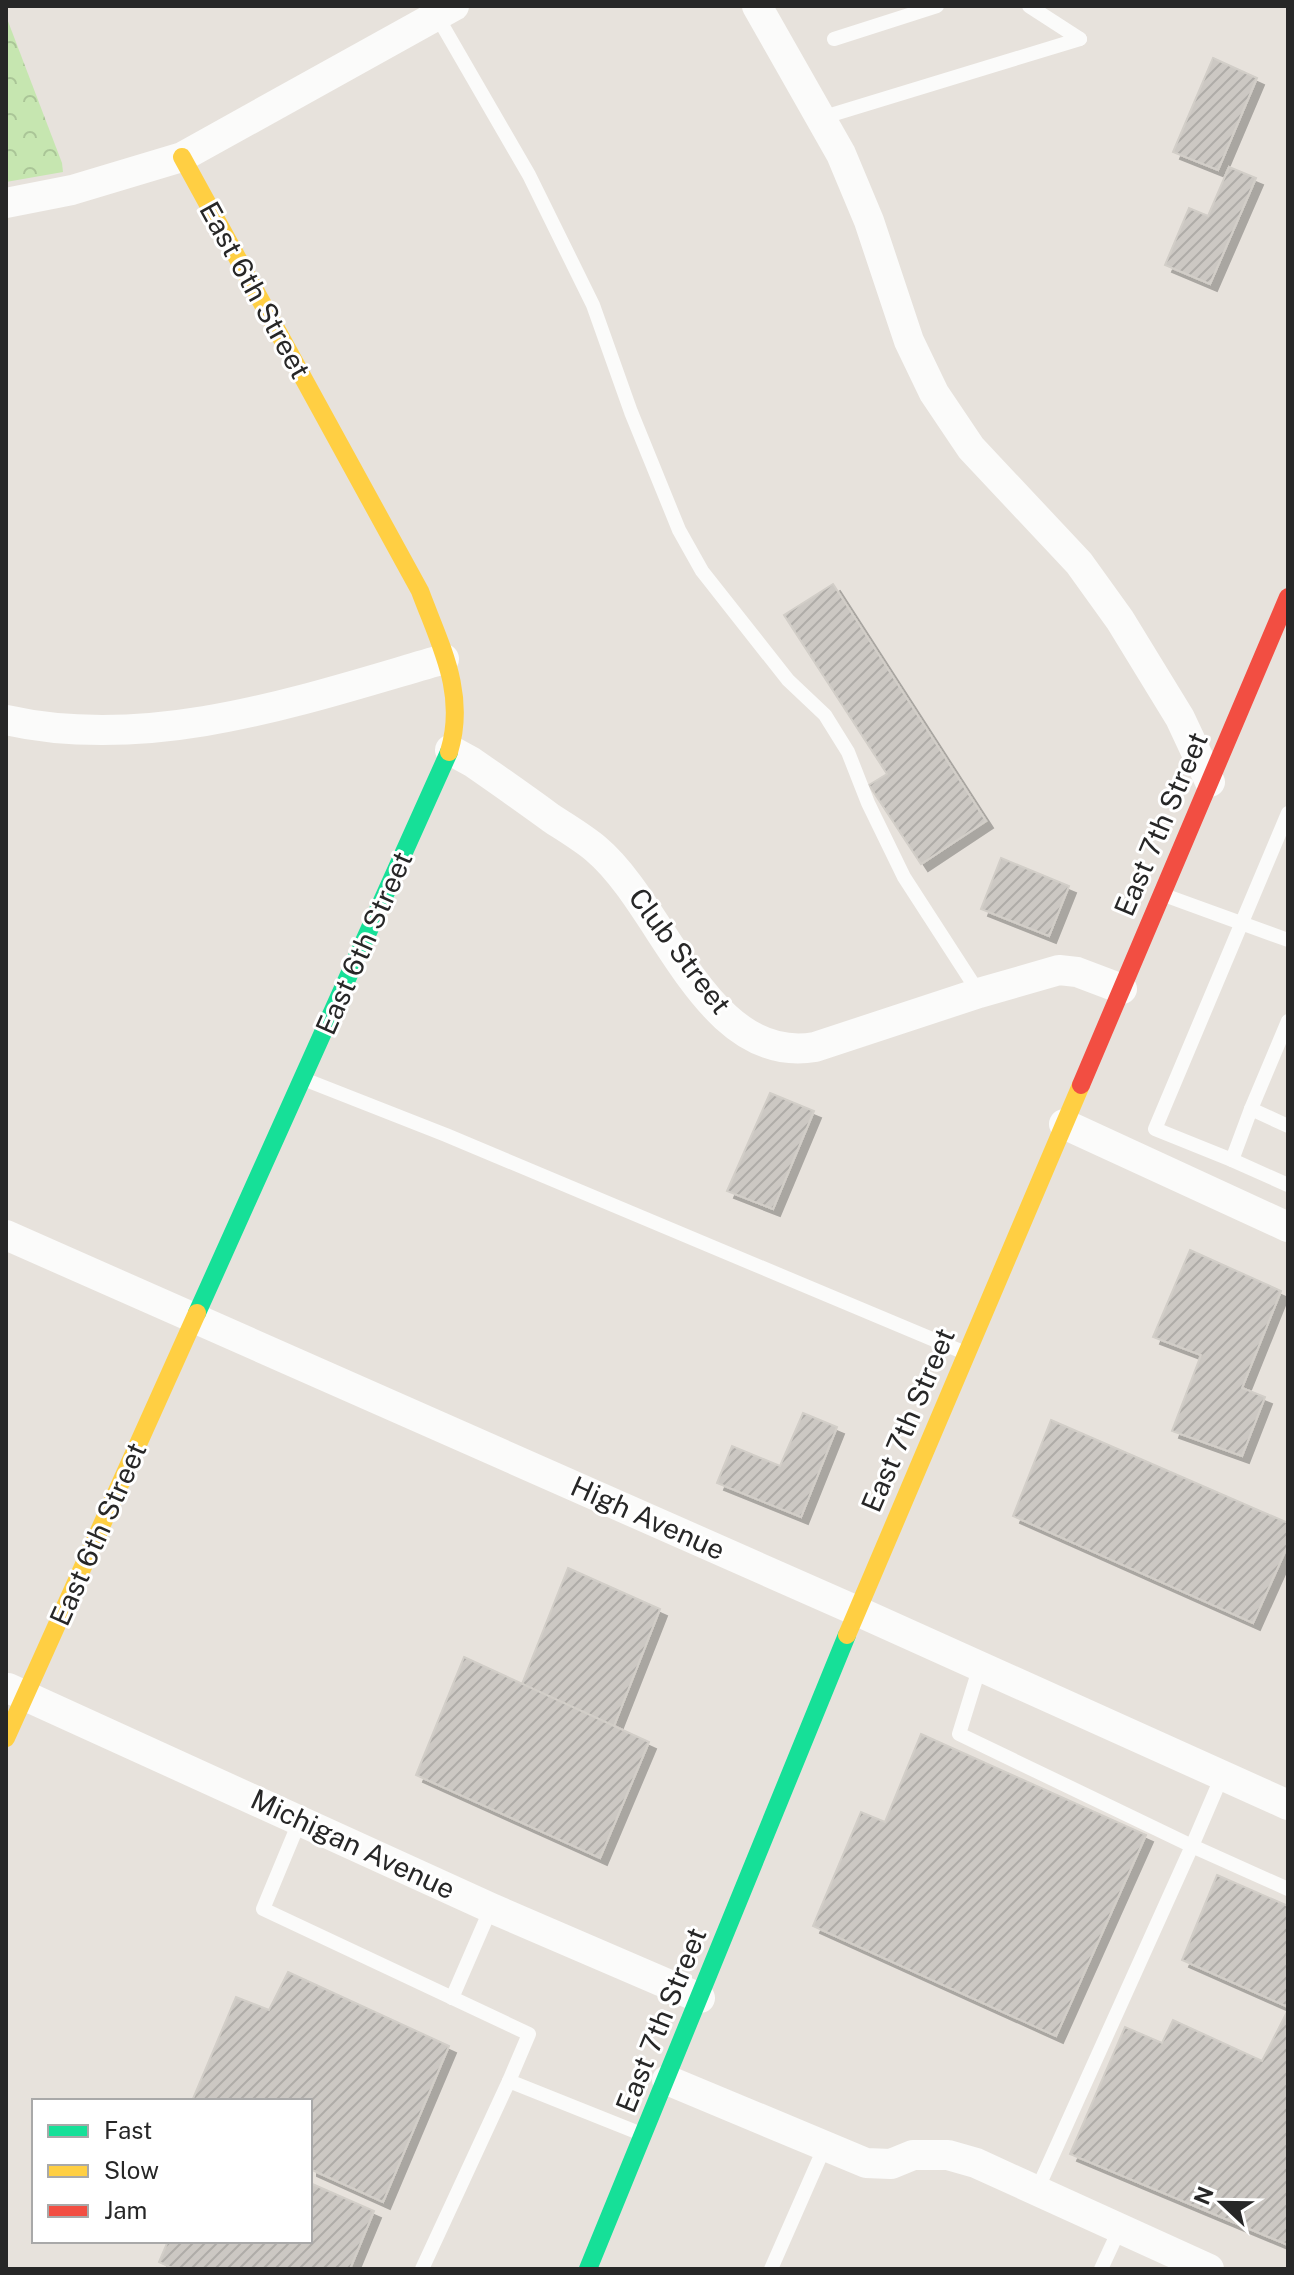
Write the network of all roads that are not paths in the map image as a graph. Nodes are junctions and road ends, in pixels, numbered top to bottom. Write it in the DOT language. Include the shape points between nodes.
graph roads {
  1 [pos="757,6"];
  2 [pos="937,6"];
  3 [pos="1029,6"];
  4 [pos="446,11"];
  5 [pos="834,39"];
  6 [pos="821,118"];
  7 [pos="182,157"];
  8 [pos="6,203"];
  9 [pos="1288,597"];
  10 [pos="1281,634"];
  11 [pos="444,659"];
  12 [pos="6,720"];
  13 [pos="450,750"];
  14 [pos="1210,782"];
  15 [pos="1288,813"];
  16 [pos="1162,894"];
  17 [pos="1241,922"];
  18 [pos="1288,940"];
  19 [pos="1122,989"];
  20 [pos="979,993"];
  21 [pos="1287,1029"];
  22 [pos="303,1079"];
  23 [pos="1251,1109"];
  24 [pos="1064,1124"];
  25 [pos="1288,1126"];
  26 [pos="1232,1160"];
  27 [pos="1288,1185"];
  28 [pos="1288,1227"];
  29 [pos="6,1235"];
  30 [pos="196,1319"];
  31 [pos="967,1353"];
  32 [pos="857,1611"];
  33 [pos="980,1666"];
  34 [pos="16,1692"];
  35 [pos="6,1738"];
  36 [pos="1222,1776"];
  37 [pos="1288,1805"];
  38 [pos="300,1820"];
  39 [pos="1192,1846"];
  40 [pos="1288,1889"];
  41 [pos="491,1908"];
  42 [pos="452,1998"];
  43 [pos="700,1998"];
  44 [pos="667,2080"];
  45 [pos="509,2081"];
  46 [pos="644,2135"];
  47 [pos="825,2146"];
  48 [pos="1037,2190"];
  49 [pos="1120,2228"];
  50 [pos="422,2269"];
  51 [pos="588,2269"];
  52 [pos="771,2269"];
  53 [pos="1101,2269"];
  54 [pos="1209,2269"];
  1 -- 6 [label="street"];
  2 -- 5 [label="lane"];
  3 -- 6 [label="lane" via="1080,39"];
  4 -- 7 [label="street"];
  4 -- 20 [label="lane" via="593,305 679,530 702,571 788,680 825,715 848,752 904,877"];
  6 -- 14 [label="street" via="869,221 909,341 934,393 971,448 1079,563 1120,620 1180,718"];
  7 -- 8 [label="street" via="72,190"];
  7 -- 11 [label="main road, East 6th Street" via="420,591"];
  9 -- 10 [label="main road, East 7th Street"];
  10 -- 14 [label="main road, East 7th Street"];
  11 -- 12 [label="street" via="303,699 179,724 97,729"];
  11 -- 13 [label="main road, East 6th Street" via="457,711"];
  13 -- 20 [label="street, Club Street" via="596,849 626,879 678,960 721,1013 762,1042 796,1050 815,1047"];
  13 -- 22 [label="main road, East 6th Street"];
  14 -- 16 [label="main road, East 7th Street"];
  15 -- 17 [label="lane"];
  16 -- 17 [label="lane"];
  16 -- 19 [label="main road, East 7th Street"];
  17 -- 18 [label="lane"];
  17 -- 26 [label="lane" via="1155,1129"];
  19 -- 20 [label="street, Club Street" via="1059,970"];
  19 -- 24 [label="main road, East 7th Street"];
  21 -- 23 [label="lane"];
  22 -- 30 [label="main road, East 6th Street"];
  22 -- 31 [label="lane"];
  23 -- 25 [label="lane"];
  23 -- 26 [label="lane"];
  24 -- 28 [label="street"];
  24 -- 31 [label="main road, East 7th Street"];
  26 -- 27 [label="lane"];
  29 -- 30 [label="street, High Avenue"];
  30 -- 32 [label="street, High Avenue"];
  30 -- 34 [label="main road, East 6th Street"];
  31 -- 32 [label="main road, East 7th Street"];
  32 -- 33 [label="street, High Avenue"];
  32 -- 43 [label="main road, East 7th Street"];
  33 -- 36 [label="street, High Avenue"];
  33 -- 39 [label="lane" via="959,1734"];
  34 -- 35 [label="main road, East 6th Street"];
  34 -- 38 [label="street, Michigan Avenue"];
  36 -- 37 [label="street, High Avenue"];
  36 -- 39 [label="lane"];
  38 -- 41 [label="street, Michigan Avenue"];
  38 -- 42 [label="lane" via="263,1909"];
  39 -- 40 [label="lane"];
  39 -- 48 [label="lane"];
  41 -- 42 [label="lane"];
  41 -- 43 [label="street, Michigan Avenue"];
  42 -- 45 [label="lane" via="529,2034"];
  43 -- 44 [label="main road, East 7th Street"];
  44 -- 46 [label="main road, East 7th Street"];
  44 -- 47 [label="street"];
  45 -- 46 [label="lane"];
  45 -- 50 [label="lane"];
  46 -- 51 [label="main road, East 7th Street"];
  47 -- 48 [label="street" via="866,2163 948,2155"];
  47 -- 52 [label="lane"];
  48 -- 49 [label="street"];
  49 -- 53 [label="lane"];
  49 -- 54 [label="street"];
}
